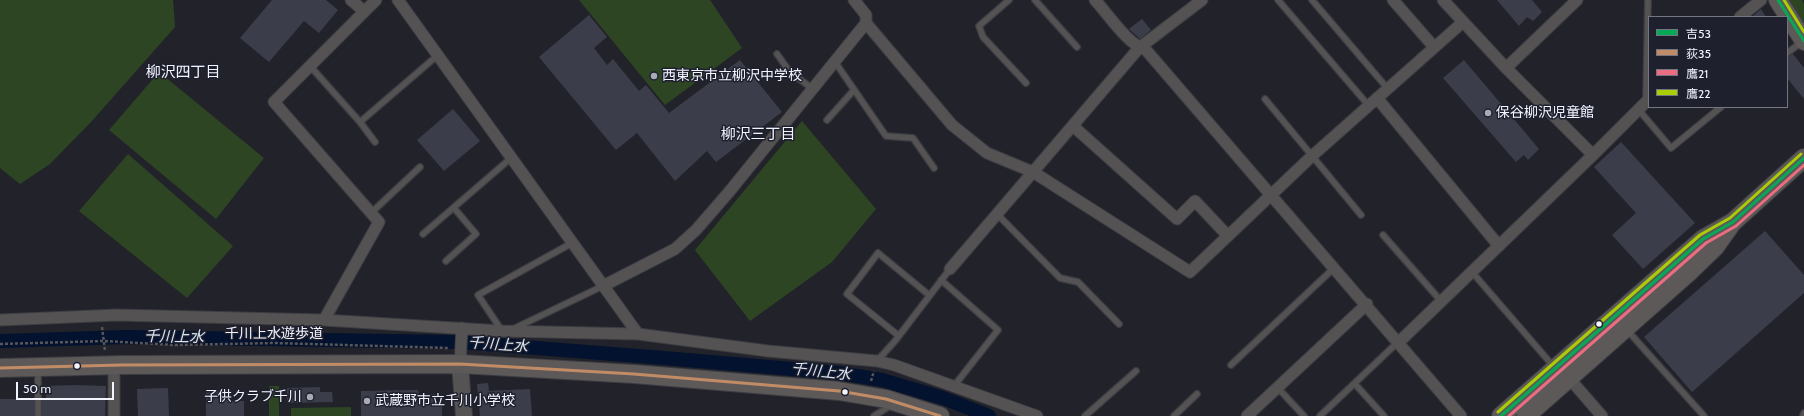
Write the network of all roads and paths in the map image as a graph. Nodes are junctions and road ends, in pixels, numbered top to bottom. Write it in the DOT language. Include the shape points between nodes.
graph roads {
  1 [pos="351,0"];
  2 [pos="376,0"];
  3 [pos="398,0"];
  4 [pos="854,0"];
  5 [pos="1009,0"];
  6 [pos="1035,0"];
  7 [pos="1095,0"];
  8 [pos="1202,0"];
  9 [pos="1278,0"];
  10 [pos="1312,0"];
  11 [pos="1393,0"];
  12 [pos="1443,0"];
  13 [pos="1577,0"];
  14 [pos="1648,0"];
  15 [pos="1761,0"];
  16 [pos="1778,0"];
  17 [pos="364,11"];
  18 [pos="1741,16"];
  19 [pos="1463,22"];
  20 [pos="866,23"];
  21 [pos="1804,41"];
  22 [pos="1077,47"];
  23 [pos="1434,47"];
  24 [pos="1139,48"];
  25 [pos="1788,52"];
  26 [pos="776,54"];
  27 [pos="438,55"];
  28 [pos="835,62"];
  29 [pos="310,66"];
  30 [pos="1506,68"];
  31 [pos="1026,84"];
  32 [pos="1388,89"];
  33 [pos="813,90"];
  34 [pos="854,90"];
  35 [pos="1377,98"];
  36 [pos="1265,99"];
  37 [pos="1644,103"];
  38 [pos="1368,106"];
  39 [pos="1720,108"];
  40 [pos="827,120"];
  41 [pos="360,122"];
  42 [pos="1073,126"];
  43 [pos="374,142"];
  44 [pos="1593,155"];
  45 [pos="1312,156"];
  46 [pos="511,158"];
  47 [pos="1804,158"];
  48 [pos="420,167"];
  49 [pos="934,168"];
  50 [pos="1033,172"];
  51 [pos="1271,194"];
  52 [pos="454,208"];
  53 [pos="371,213"];
  54 [pos="997,214"];
  55 [pos="1361,215"];
  56 [pos="1733,222"];
  57 [pos="424,234"];
  58 [pos="1383,235"];
  59 [pos="1228,236"];
  60 [pos="572,243"];
  61 [pos="1499,246"];
  62 [pos="446,261"];
  63 [pos="1335,268"];
  64 [pos="950,269"];
  65 [pos="1472,272"];
  66 [pos="941,280"];
  67 [pos="603,286"];
  68 [pos="929,295"];
  69 [pos="1441,302"];
  70 [pos="1367,304"];
  71 [pos="101,315"];
  72 [pos="0,320"];
  73 [pos="324,320"];
  74 [pos="1119,324"];
  75 [pos="462,328"];
  76 [pos="1625,328"];
  77 [pos="506,331"];
  78 [pos="638,334"];
  79 [pos="899,336"];
  80 [pos="104,341"];
  81 [pos="1399,342"];
  82 [pos="0,344"];
  83 [pos="456,357"];
  84 [pos="109,359"];
  85 [pos="877,361"];
  86 [pos="1231,365"];
  87 [pos="38,366"];
  88 [pos="0,368"];
  89 [pos="1136,371"];
  90 [pos="1562,373"];
  91 [pos="1355,384"];
  92 [pos="954,386"];
  93 [pos="1277,387"];
  94 [pos="1197,394"];
  95 [pos="897,402"];
  96 [pos="38,416"];
  97 [pos="114,416"];
  98 [pos="464,416"];
  99 [pos="874,416"];
  100 [pos="940,416"];
  101 [pos="1037,416"];
  102 [pos="1085,416"];
  103 [pos="1174,416"];
  104 [pos="1247,416"];
  105 [pos="1304,416"];
  106 [pos="1320,416"];
  107 [pos="1384,416"];
  108 [pos="1461,416"];
  109 [pos="1501,416"];
  110 [pos="1526,416"];
  111 [pos="1602,416"];
  112 [pos="1704,416"];
  1 -- 17 [label="street"];
  2 -- 17 [label="street"];
  3 -- 27 [label="street"];
  4 -- 20 [label="street" via="866,15"];
  5 -- 31 [label="lane" via="978,26 983,38"];
  6 -- 22 [label="lane"];
  7 -- 24 [label="street"];
  8 -- 24 [label="street"];
  9 -- 38 [label="lane"];
  10 -- 32 [label="lane"];
  11 -- 23 [label="street"];
  12 -- 19 [label="street"];
  13 -- 30 [label="street"];
  14 -- 37 [label="lane"];
  15 -- 18 [label="street"];
  16 -- 21 [label="main road"];
  17 -- 29 [label="street"];
  19 -- 23 [label="street"];
  19 -- 30 [label="street"];
  20 -- 28 [label="street"];
  20 -- 50 [label="street" via="952,125 987,153"];
  21 -- 25 [label="lane"];
  23 -- 32 [label="street"];
  24 -- 42 [label="street"];
  24 -- 51 [label="street" via="1146,50"];
  26 -- 33 [label="lane" via="790,72"];
  27 -- 41 [label="lane"];
  27 -- 46 [label="street"];
  28 -- 33 [label="street"];
  28 -- 34 [label="lane"];
  29 -- 41 [label="lane"];
  29 -- 53 [label="street" via="274,102"];
  30 -- 44 [label="street"];
  32 -- 35 [label="street"];
  33 -- 67 [label="street" via="696,230 675,249"];
  34 -- 40 [label="lane"];
  34 -- 49 [label="lane" via="886,136 913,138"];
  35 -- 38 [label="street"];
  35 -- 61 [label="street"];
  36 -- 45 [label="lane"];
  37 -- 39 [label="lane" via="1671,148"];
  37 -- 44 [label="street"];
  38 -- 45 [label="street"];
  41 -- 43 [label="lane"];
  42 -- 50 [label="street"];
  42 -- 59 [label="street" via="1177,219 1195,201"];
  44 -- 61 [label="street"];
  45 -- 51 [label="street"];
  45 -- 55 [label="lane"];
  46 -- 52 [label="lane"];
  46 -- 60 [label="street"];
  47 -- 56 [label="main road"];
  48 -- 53 [label="lane"];
  50 -- 54 [label="street"];
  50 -- 59 [label="street" via="1190,272"];
  51 -- 59 [label="street"];
  51 -- 63 [label="street"];
  52 -- 57 [label="lane"];
  52 -- 62 [label="lane" via="476,234"];
  53 -- 73 [label="street" via="379,222"];
  54 -- 64 [label="street"];
  54 -- 74 [label="lane" via="1060,278 1078,282"];
  56 -- 76 [label="main road" via="1709,252"];
  56 -- 90 [label="main road" via="1703,239"];
  58 -- 69 [label="lane"];
  60 -- 67 [label="street"];
  60 -- 77 [label="lane" via="478,294"];
  61 -- 65 [label="street"];
  63 -- 70 [label="street"];
  63 -- 86 [label="lane"];
  64 -- 66 [label="lane"];
  65 -- 69 [label="street"];
  65 -- 90 [label="lane"];
  66 -- 68 [label="lane"];
  66 -- 92 [label="lane" via="998,330"];
  67 -- 77 [label="lane"];
  67 -- 78 [label="street"];
  68 -- 79 [label="lane"];
  68 -- 79 [label="lane" via="878,253 847,294"];
  69 -- 81 [label="street"];
  70 -- 81 [label="street"];
  70 -- 93 [label="street"];
  71 -- 72 [label="street"];
  71 -- 73 [label="street"];
  71 -- 80 [label="path"];
  73 -- 75 [label="street"];
  75 -- 77 [label="street"];
  75 -- 83 [label="street"];
  76 -- 90 [label="main road"];
  76 -- 112 [label="lane"];
  77 -- 78 [label="street"];
  78 -- 85 [label="street" via="768,351"];
  79 -- 85 [label="lane"];
  80 -- 82 [label="path, 千川上水遊歩道"];
  80 -- 83 [label="path, 千川上水遊歩道" via="175,345 447,347"];
  80 -- 84 [label="path"];
  81 -- 91 [label="lane"];
  81 -- 108 [label="street"];
  83 -- 84 [label="main road"];
  83 -- 95 [label="main road" via="804,388 868,395"];
  83 -- 98 [label="street"];
  84 -- 87 [label="main road"];
  84 -- 97 [label="street"];
  85 -- 92 [label="street"];
  87 -- 88 [label="main road"];
  87 -- 96 [label="lane"];
  89 -- 102 [label="lane"];
  90 -- 109 [label="main road"];
  90 -- 110 [label="main road"];
  90 -- 111 [label="street"];
  91 -- 106 [label="lane"];
  91 -- 107 [label="lane"];
  92 -- 101 [label="street"];
  93 -- 104 [label="street"];
  93 -- 105 [label="lane"];
  94 -- 103 [label="lane"];
  95 -- 99 [label="lane"];
  95 -- 100 [label="main road"];
}
